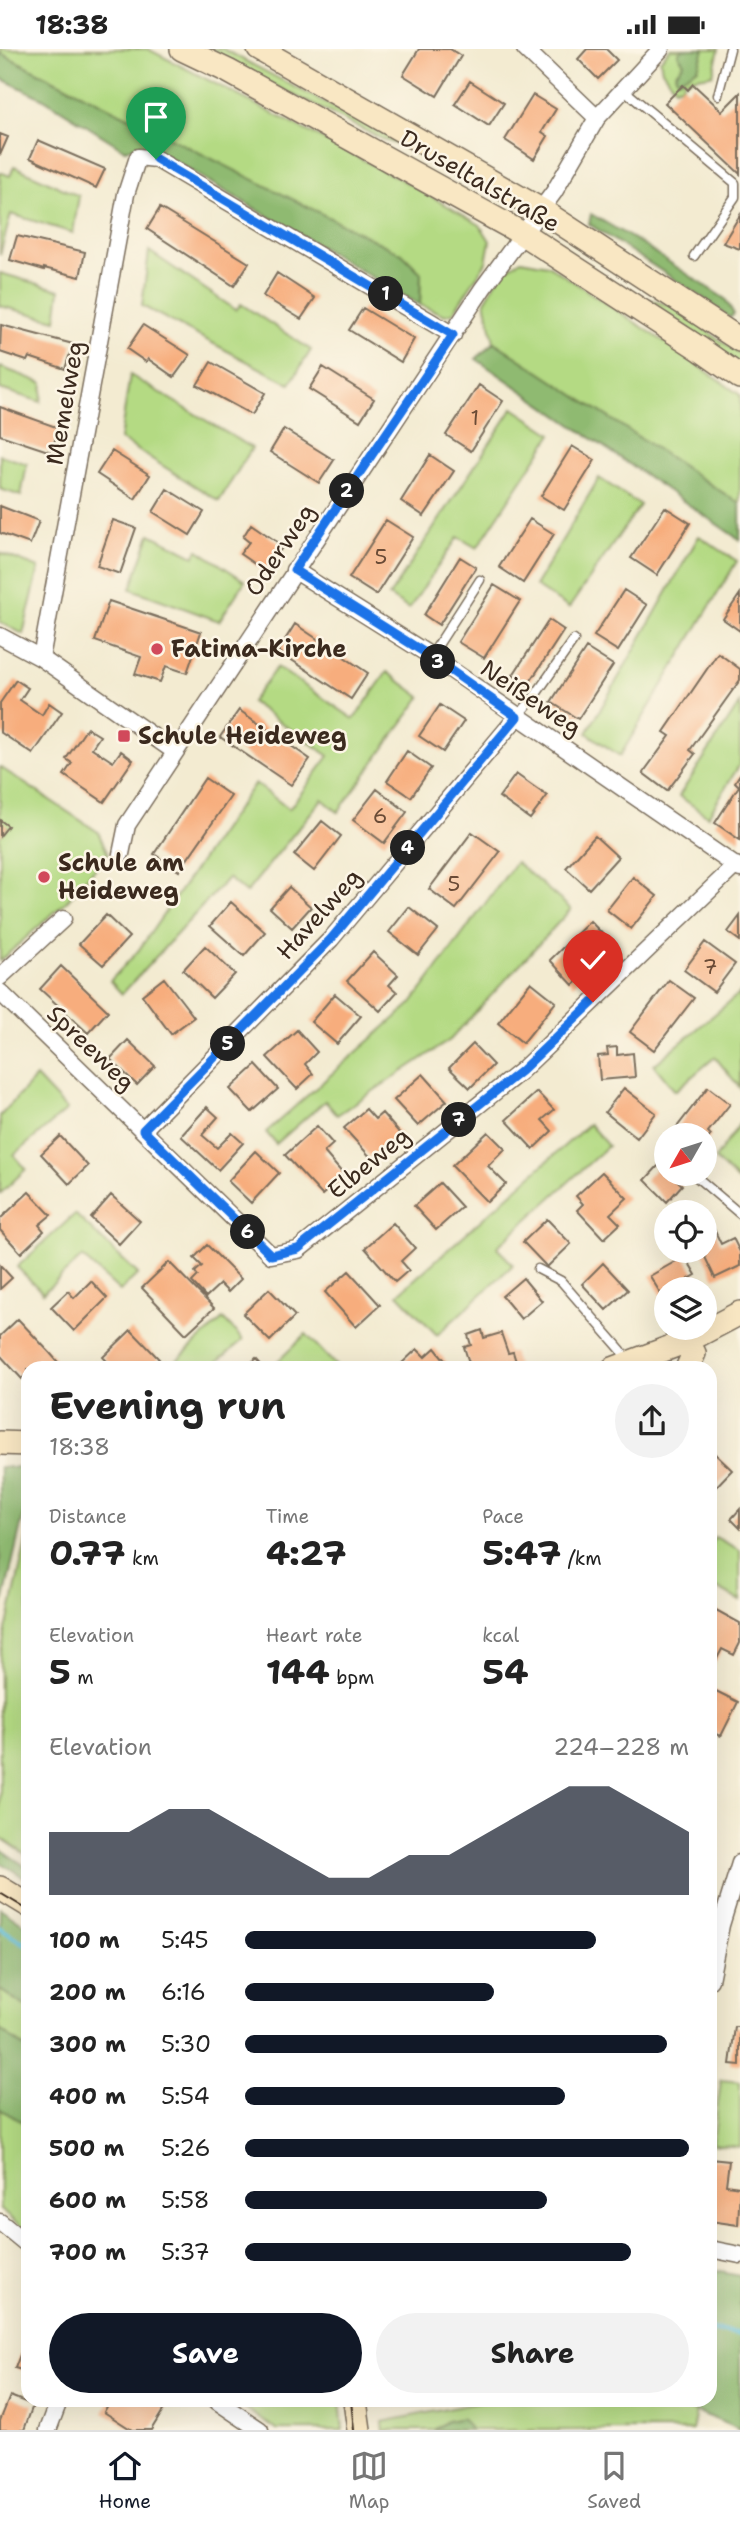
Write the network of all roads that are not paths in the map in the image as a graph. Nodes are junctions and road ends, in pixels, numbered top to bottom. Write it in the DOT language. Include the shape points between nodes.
graph roads {
  1 [pos="182,49"];
  2 [pos="259,49"];
  3 [pos="524,49"];
  4 [pos="661,49"];
  5 [pos="730,49"];
  6 [pos="622,89"];
  7 [pos="718,95"];
  8 [pos="597,118"];
  9 [pos="541,210"];
  10 [pos="523,234"];
  11 [pos="694,256"];
  12 [pos="453,335"];
  13 [pos="740,340"];
  14 [pos="740,377"];
  15 [pos="294,570"];
  16 [pos="480,580"];
  17 [pos="0,636"];
  18 [pos="574,640"];
  19 [pos="430,656"];
  20 [pos="41,658"];
  21 [pos="517,717"];
  22 [pos="174,751"];
  23 [pos="121,854"];
  24 [pos="738,867"];
  25 [pos="63,919"];
  26 [pos="0,977"];
  27 [pos="0,992"];
  28 [pos="143,1130"];
  29 [pos="708,1187"];
  30 [pos="740,1214"];
  31 [pos="271,1255"];
  32 [pos="538,1269"];
  33 [pos="740,1313"];
  34 [pos="687,1341"];
  35 [pos="620,1361"];
  36 [pos="633,1361"];
  37 [pos="690,1361"];
  38 [pos="0,1443"];
  39 [pos="21,1444"];
  40 [pos="740,1863"];
  41 [pos="0,1888"];
  42 [pos="21,1901"];
  43 [pos="717,1945"];
  44 [pos="0,2222"];
  45 [pos="21,2239"];
  46 [pos="717,2250"];
  47 [pos="740,2255"];
  48 [pos="57,2407"];
  49 [pos="226,2407"];
  50 [pos="356,2407"];
  51 [pos="48,2430"];
  52 [pos="260,2430"];
  53 [pos="359,2430"];
  1 -- 10 [label="main road, Druseltalstraße"];
  2 -- 9 [label="main road, Druseltalstraße"];
  3 -- 8 [label="street"];
  4 -- 6 [label="street, Oderweg"];
  5 -- 7 [label="lane"];
  6 -- 8 [label="street, Oderweg"];
  6 -- 11 [label="lane" via="735,183 735,197"];
  8 -- 9 [label="street, Oderweg"];
  9 -- 10 [label="street, Oderweg"];
  9 -- 13 [label="main road, Druseltalstraße"];
  10 -- 12 [label="street, Oderweg"];
  10 -- 14 [label="main road, Druseltalstraße"];
  12 -- 15 [label="street, Oderweg"];
  12 -- 20 [label="street, Memelweg" via="156,159 138,157 126,194"];
  15 -- 19 [label="street, Neißeweg"];
  15 -- 22 [label="street, Oderweg"];
  16 -- 19 [label="lane"];
  17 -- 20 [label="street"];
  18 -- 21 [label="lane"];
  19 -- 21 [label="street, Neißeweg"];
  20 -- 22 [label="street"];
  21 -- 24 [label="street, Neißeweg"];
  21 -- 28 [label="street, Havelweg" via="331,939"];
  22 -- 23 [label="street, Oderweg" via="127,825"];
  24 -- 31 [label="street, Elbeweg" via="521,1071 298,1249"];
  25 -- 26 [label="street"];
  27 -- 28 [label="street, Spreeweg"];
  28 -- 31 [label="street, Spreeweg"];
  29 -- 30 [label="lane"];
  32 -- 35 [label="lane" via="561,1281 621,1350"];
  33 -- 34 [label="main road"];
  34 -- 36 [label="main road"];
  34 -- 37 [label="main road" via="694,1353"];
  38 -- 39 [label="main road"];
  40 -- 43 [label="street"];
  41 -- 42 [label="main road"];
  44 -- 45 [label="street"];
  46 -- 47 [label="street"];
  48 -- 51 [label="street"];
  49 -- 52 [label="street"];
  50 -- 53 [label="main road"];
}
